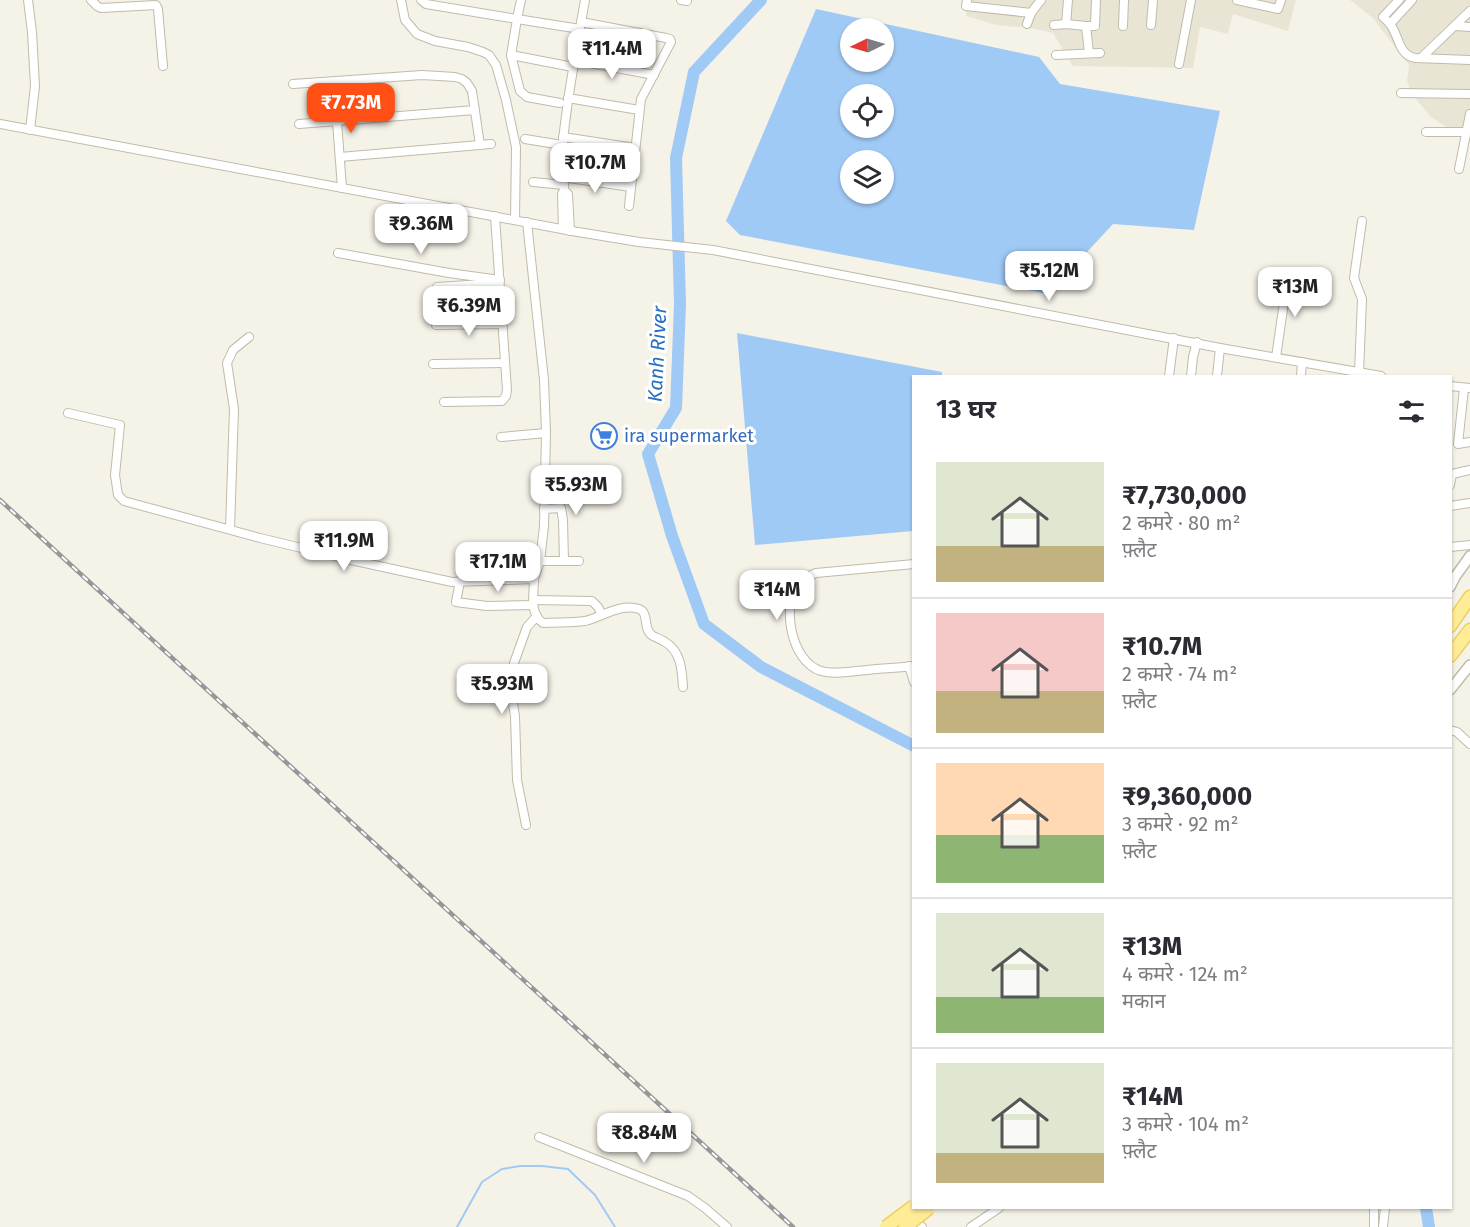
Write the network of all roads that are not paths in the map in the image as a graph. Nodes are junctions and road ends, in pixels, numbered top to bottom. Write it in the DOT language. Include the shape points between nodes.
graph roads {
  1 [pos="28,0"];
  2 [pos="92,0"];
  3 [pos="401,0"];
  4 [pos="421,0"];
  5 [pos="521,0"];
  6 [pos="585,0"];
  7 [pos="967,0"];
  8 [pos="1041,0"];
  9 [pos="1068,0"];
  10 [pos="1096,0"];
  11 [pos="1124,0"];
  12 [pos="1153,0"];
  13 [pos="1191,0"];
  14 [pos="1237,0"];
  15 [pos="1281,0"];
  16 [pos="1399,0"];
  17 [pos="1412,0"];
  18 [pos="1470,11"];
  19 [pos="1031,13"];
  20 [pos="517,19"];
  21 [pos="1027,24"];
  22 [pos="1066,24"];
  23 [pos="1390,24"];
  24 [pos="580,25"];
  25 [pos="1054,25"];
  26 [pos="1150,25"];
  27 [pos="1086,26"];
  28 [pos="1124,26"];
  29 [pos="1455,26"];
  30 [pos="1470,27"];
  31 [pos="1089,53"];
  32 [pos="1100,53"];
  33 [pos="1056,55"];
  34 [pos="511,56"];
  35 [pos="1421,58"];
  36 [pos="1470,60"];
  37 [pos="574,63"];
  38 [pos="1179,64"];
  39 [pos="163,66"];
  40 [pos="654,75"];
  41 [pos="334,81"];
  42 [pos="293,84"];
  43 [pos="1401,93"];
  44 [pos="1470,94"];
  45 [pos="568,98"];
  46 [pos="561,103"];
  47 [pos="475,110"];
  48 [pos="639,110"];
  49 [pos="1470,114"];
  50 [pos="337,121"];
  51 [pos="0,124"];
  52 [pos="299,124"];
  53 [pos="30,130"];
  54 [pos="1426,132"];
  55 [pos="1467,132"];
  56 [pos="525,139"];
  57 [pos="562,141"];
  58 [pos="491,144"];
  59 [pos="480,145"];
  60 [pos="635,148"];
  61 [pos="340,157"];
  62 [pos="1459,169"];
  63 [pos="533,182"];
  64 [pos="563,184"];
  65 [pos="631,187"];
  66 [pos="342,188"];
  67 [pos="629,206"];
  68 [pos="495,216"];
  69 [pos="515,220"];
  70 [pos="1362,220"];
  71 [pos="527,222"];
  72 [pos="567,230"];
  73 [pos="338,253"];
  74 [pos="1288,275"];
  75 [pos="500,282"];
  76 [pos="437,287"];
  77 [pos="502,324"];
  78 [pos="436,325"];
  79 [pos="249,337"];
  80 [pos="1174,338"];
  81 [pos="1197,342"];
  82 [pos="1220,348"];
  83 [pos="1276,357"];
  84 [pos="505,363"];
  85 [pos="1302,363"];
  86 [pos="434,364"];
  87 [pos="1332,373"];
  88 [pos="1359,373"];
  89 [pos="1169,375"];
  90 [pos="1191,375"];
  91 [pos="1217,375"];
  92 [pos="1301,375"];
  93 [pos="1374,375"];
  94 [pos="1452,386"];
  95 [pos="1467,388"];
  96 [pos="444,402"];
  97 [pos="68,413"];
  98 [pos="546,433"];
  99 [pos="501,437"];
  100 [pos="1470,442"];
  101 [pos="1470,470"];
  102 [pos="1452,474"];
  103 [pos="1470,503"];
  104 [pos="1452,506"];
  105 [pos="544,509"];
  106 [pos="230,529"];
  107 [pos="1470,545"];
  108 [pos="1452,547"];
  109 [pos="1470,556"];
  110 [pos="540,561"];
  111 [pos="564,561"];
  112 [pos="579,561"];
  113 [pos="912,564"];
  114 [pos="1453,577"];
  115 [pos="534,579"];
  116 [pos="460,582"];
  117 [pos="1470,597"];
  118 [pos="533,602"];
  119 [pos="602,615"];
  120 [pos="537,616"];
  121 [pos="1452,623"];
  122 [pos="1470,630"];
  123 [pos="1452,653"];
  124 [pos="1470,665"];
  125 [pos="911,666"];
  126 [pos="683,687"];
  127 [pos="1452,688"];
  128 [pos="1452,731"];
  129 [pos="1470,744"];
  130 [pos="526,825"];
  131 [pos="539,1137"];
  132 [pos="908,1206"];
  133 [pos="928,1209"];
  134 [pos="998,1209"];
  135 [pos="1374,1209"];
  136 [pos="1385,1209"];
  137 [pos="727,1227"];
  138 [pos="886,1227"];
  139 [pos="904,1227"];
  140 [pos="922,1227"];
  141 [pos="971,1227"];
  142 [pos="1374,1227"];
  143 [pos="1383,1227"];
  1 -- 53 [label="street" via="35,86"];
  2 -- 39 [label="street" via="101,8 156,5"];
  3 -- 69 [label="street" via="405,20 417,34 483,52 495,65 516,147"];
  4 -- 20 [label="street"];
  5 -- 20 [label="street"];
  6 -- 24 [label="street"];
  7 -- 19 [label="street" via="966,6"];
  8 -- 19 [label="street"];
  9 -- 22 [label="street"];
  10 -- 27 [label="street" via="1095,26"];
  11 -- 28 [label="street"];
  12 -- 26 [label="street"];
  13 -- 38 [label="street"];
  14 -- 15 [label="street" via="1278,9"];
  16 -- 23 [label="street" via="1383,17"];
  17 -- 23 [label="street"];
  18 -- 29 [label="street"];
  19 -- 21 [label="street"];
  20 -- 24 [label="street"];
  20 -- 34 [label="street"];
  22 -- 25 [label="street"];
  22 -- 27 [label="street"];
  23 -- 35 [label="street" via="1403,51"];
  24 -- 37 [label="street"];
  24 -- 40 [label="street" via="670,39"];
  27 -- 31 [label="street"];
  29 -- 30 [label="street"];
  29 -- 35 [label="street"];
  31 -- 32 [label="street"];
  31 -- 33 [label="street"];
  34 -- 37 [label="street"];
  34 -- 46 [label="street" via="524,96"];
  35 -- 36 [label="street"];
  37 -- 40 [label="street"];
  37 -- 45 [label="street"];
  40 -- 48 [label="street"];
  41 -- 42 [label="street"];
  41 -- 47 [label="street" via="422,75 455,77 467,82"];
  41 -- 50 [label="street"];
  43 -- 44 [label="street"];
  45 -- 48 [label="street"];
  45 -- 57 [label="street"];
  47 -- 50 [label="street"];
  47 -- 59 [label="street"];
  48 -- 60 [label="street"];
  49 -- 55 [label="street"];
  50 -- 52 [label="street"];
  50 -- 61 [label="street"];
  51 -- 53 [label="street"];
  53 -- 66 [label="street"];
  54 -- 55 [label="street"];
  55 -- 62 [label="street"];
  56 -- 57 [label="street"];
  57 -- 60 [label="street"];
  57 -- 64 [label="street"];
  58 -- 59 [label="street"];
  59 -- 61 [label="street"];
  60 -- 65 [label="street"];
  61 -- 66 [label="street"];
  63 -- 64 [label="street"];
  64 -- 65 [label="street"];
  64 -- 72 [label="street"];
  65 -- 67 [label="street"];
  66 -- 68 [label="street"];
  68 -- 69 [label="street"];
  68 -- 75 [label="street"];
  69 -- 71 [label="street"];
  70 -- 88 [label="street" via="1354,278 1362,299"];
  71 -- 72 [label="street"];
  71 -- 98 [label="street"];
  72 -- 80 [label="street" via="713,250"];
  73 -- 75 [label="street"];
  74 -- 83 [label="street"];
  75 -- 76 [label="street"];
  75 -- 77 [label="street"];
  77 -- 78 [label="street"];
  77 -- 84 [label="street"];
  79 -- 106 [label="street" via="233,350 227,363 234,409"];
  80 -- 81 [label="street"];
  80 -- 89 [label="street"];
  81 -- 82 [label="street"];
  81 -- 90 [label="street"];
  82 -- 83 [label="street"];
  82 -- 91 [label="street"];
  83 -- 85 [label="street"];
  84 -- 86 [label="street"];
  84 -- 96 [label="street" via="507,390 502,401"];
  85 -- 87 [label="street"];
  85 -- 92 [label="street"];
  87 -- 88 [label="street"];
  88 -- 93 [label="street"];
  94 -- 95 [label="street"];
  95 -- 100 [label="street" via="1458,444"];
  97 -- 106 [label="street" via="120,425 115,476 123,501"];
  98 -- 99 [label="street"];
  98 -- 105 [label="street"];
  101 -- 102 [label="street"];
  103 -- 104 [label="street"];
  105 -- 110 [label="street"];
  105 -- 111 [label="street" via="561,508"];
  106 -- 116 [label="street"];
  107 -- 108 [label="street"];
  109 -- 114 [label="street"];
  110 -- 111 [label="street"];
  110 -- 115 [label="street"];
  111 -- 112 [label="street"];
  113 -- 125 [label="street" via="816,573 799,584 790,606 794,643 818,670 831,673"];
  115 -- 116 [label="street"];
  115 -- 118 [label="street"];
  116 -- 118 [label="street" via="456,602 487,606"];
  117 -- 121 [label="main road"];
  118 -- 119 [label="street" via="592,601"];
  118 -- 120 [label="street"];
  119 -- 120 [label="street" via="578,622 543,622"];
  119 -- 126 [label="street" via="628,608 642,611 647,632 668,643 677,653"];
  120 -- 130 [label="street" via="527,627 510,685 517,780"];
  122 -- 123 [label="main road"];
  124 -- 127 [label="street"];
  128 -- 129 [label="street"];
  131 -- 137 [label="street" via="688,1196"];
  132 -- 138 [label="main road, bridge"];
  132 -- 140 [label="street"];
  133 -- 139 [label="main road, bridge"];
  134 -- 141 [label="street"];
  135 -- 142 [label="street"];
  136 -- 143 [label="street"];
}
